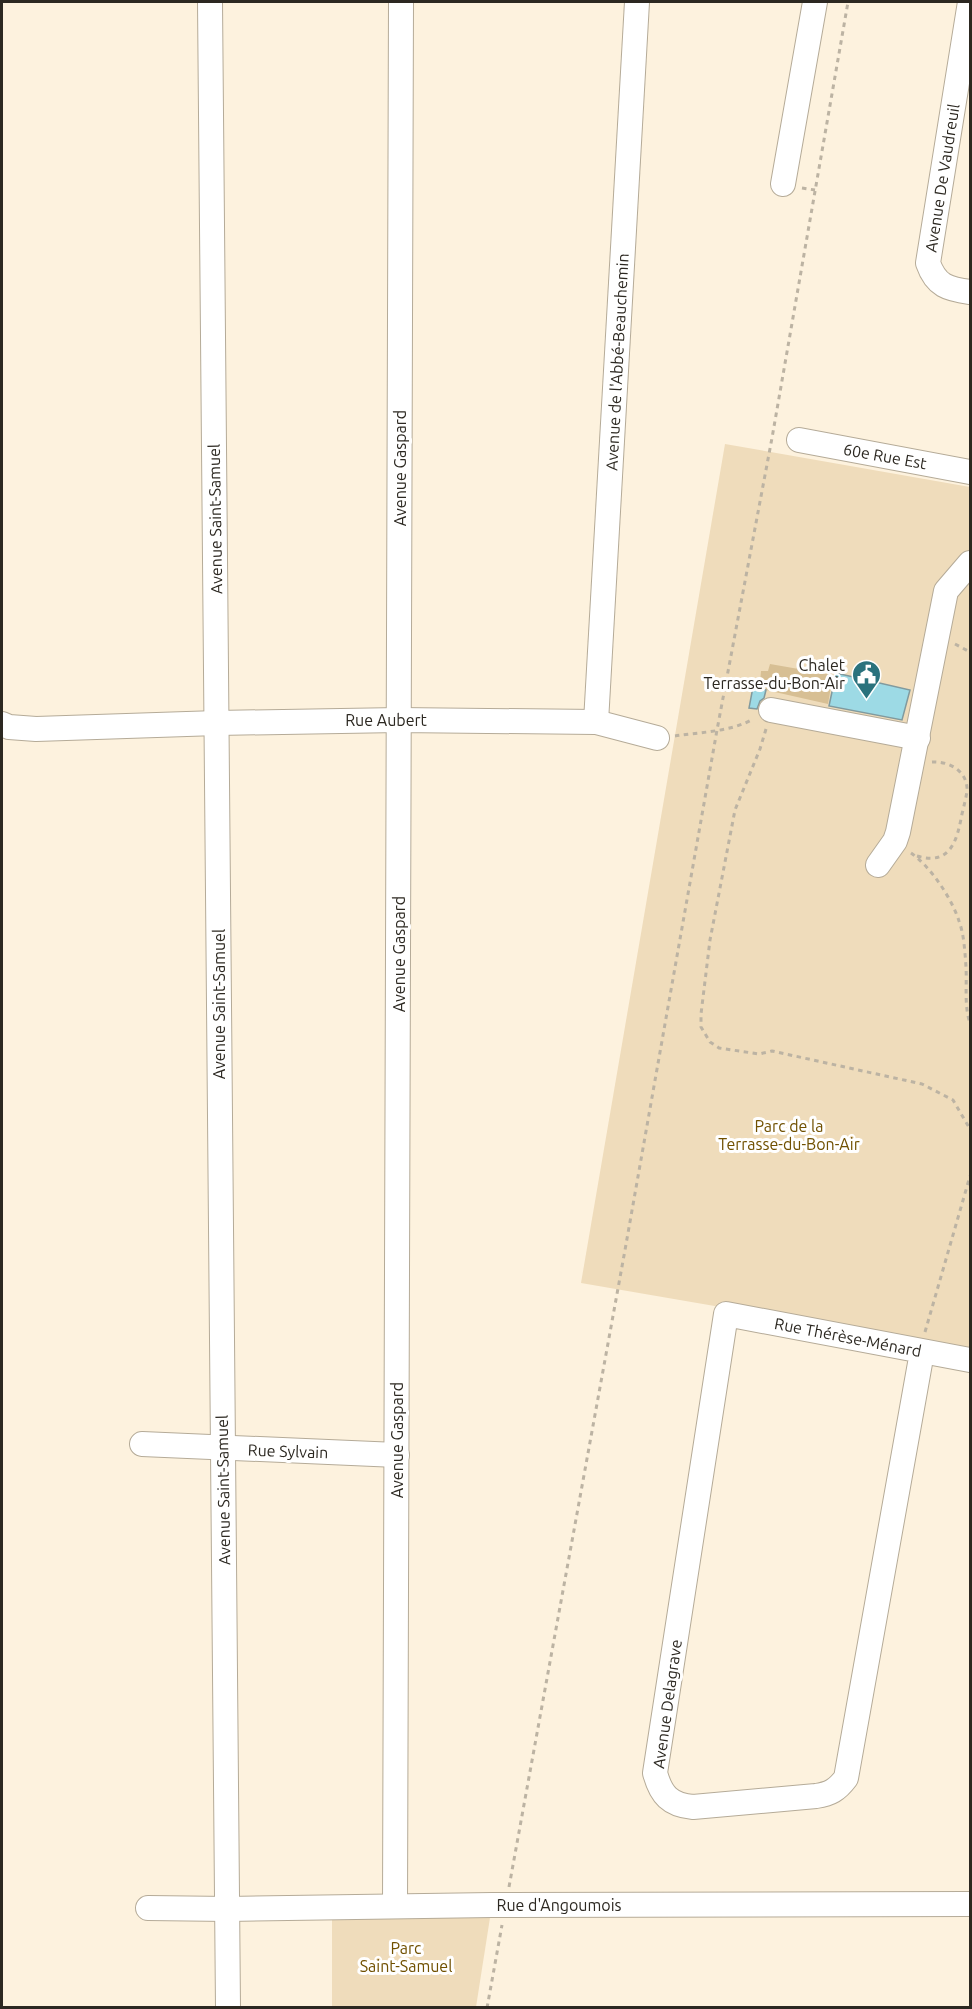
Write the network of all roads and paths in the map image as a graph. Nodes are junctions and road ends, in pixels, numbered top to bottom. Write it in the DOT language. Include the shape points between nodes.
graph roads {
  1 [pos="210,2"];
  2 [pos="401,2"];
  3 [pos="637,2"];
  4 [pos="815,2"];
  5 [pos="848,2"];
  6 [pos="970,2"];
  7 [pos="783,184"];
  8 [pos="970,292"];
  9 [pos="799,440"];
  10 [pos="970,472"];
  11 [pos="970,563"];
  12 [pos="771,710"];
  13 [pos="399,720"];
  14 [pos="596,722"];
  15 [pos="217,723"];
  16 [pos="2,724"];
  17 [pos="717,730"];
  18 [pos="657,738"];
  19 [pos="918,738"];
  20 [pos="909,778"];
  21 [pos="878,865"];
  22 [pos="970,1023"];
  23 [pos="970,1130"];
  24 [pos="970,1176"];
  25 [pos="726,1314"];
  26 [pos="922,1352"];
  27 [pos="970,1360"];
  28 [pos="142,1444"];
  29 [pos="222,1448"];
  30 [pos="397,1455"];
  31 [pos="970,1904"];
  32 [pos="506,1905"];
  33 [pos="395,1906"];
  34 [pos="148,1908"];
  35 [pos="228,1909"];
  36 [pos="228,2007"];
  37 [pos="487,2007"];
  1 -- 15 [label="street, Avenue Saint-Samuel"];
  2 -- 13 [label="street, Avenue Gaspard"];
  3 -- 14 [label="street, Avenue de l'Abbé-Beauchemin"];
  4 -- 7 [label="street"];
  5 -- 17 [label="path"];
  6 -- 8 [label="street, Avenue De Vaudreuil" via="928,263 943,286"];
  9 -- 10 [label="street, 60e Rue Est"];
  11 -- 19 [label="street" via="946,591"];
  12 -- 17 [label="path" via="748,723"];
  12 -- 19 [label="street"];
  12 -- 23 [label="path" via="735,810 710,940 701,1027 718,1048 759,1054 772,1051 922,1084 953,1100"];
  13 -- 14 [label="street, Rue Aubert"];
  13 -- 15 [label="street, Rue Aubert"];
  13 -- 30 [label="street, Avenue Gaspard"];
  14 -- 18 [label="street, Rue Aubert"];
  15 -- 16 [label="street, Rue Aubert" via="36,729"];
  15 -- 29 [label="street, Avenue Saint-Samuel"];
  17 -- 18 [label="path"];
  17 -- 32 [label="path"];
  19 -- 20 [label="street"];
  20 -- 21 [label="street" via="895,842"];
  20 -- 22 [label="path" via="923,764 940,761 959,771 967,789 953,847 936,858 915,856 940,884 960,922"];
  24 -- 26 [label="path" via="926,1323"];
  25 -- 26 [label="street, Rue Thérèse-Ménard"];
  25 -- 26 [label="street, Avenue Delagrave" via="655,1773 659,1787 680,1806 830,1794 846,1778"];
  26 -- 27 [label="street, Rue Thérèse-Ménard"];
  28 -- 29 [label="street, Rue Sylvain"];
  29 -- 30 [label="street, Rue Sylvain"];
  29 -- 35 [label="street, Avenue Saint-Samuel"];
  30 -- 33 [label="street, Avenue Gaspard"];
  31 -- 32 [label="street, Rue d'Angoumois"];
  32 -- 33 [label="street, Rue d'Angoumois"];
  32 -- 37 [label="path"];
  33 -- 35 [label="street, Rue d'Angoumois"];
  34 -- 35 [label="street, Rue d'Angoumois"];
  35 -- 36 [label="street, Avenue Saint-Samuel"];
}
